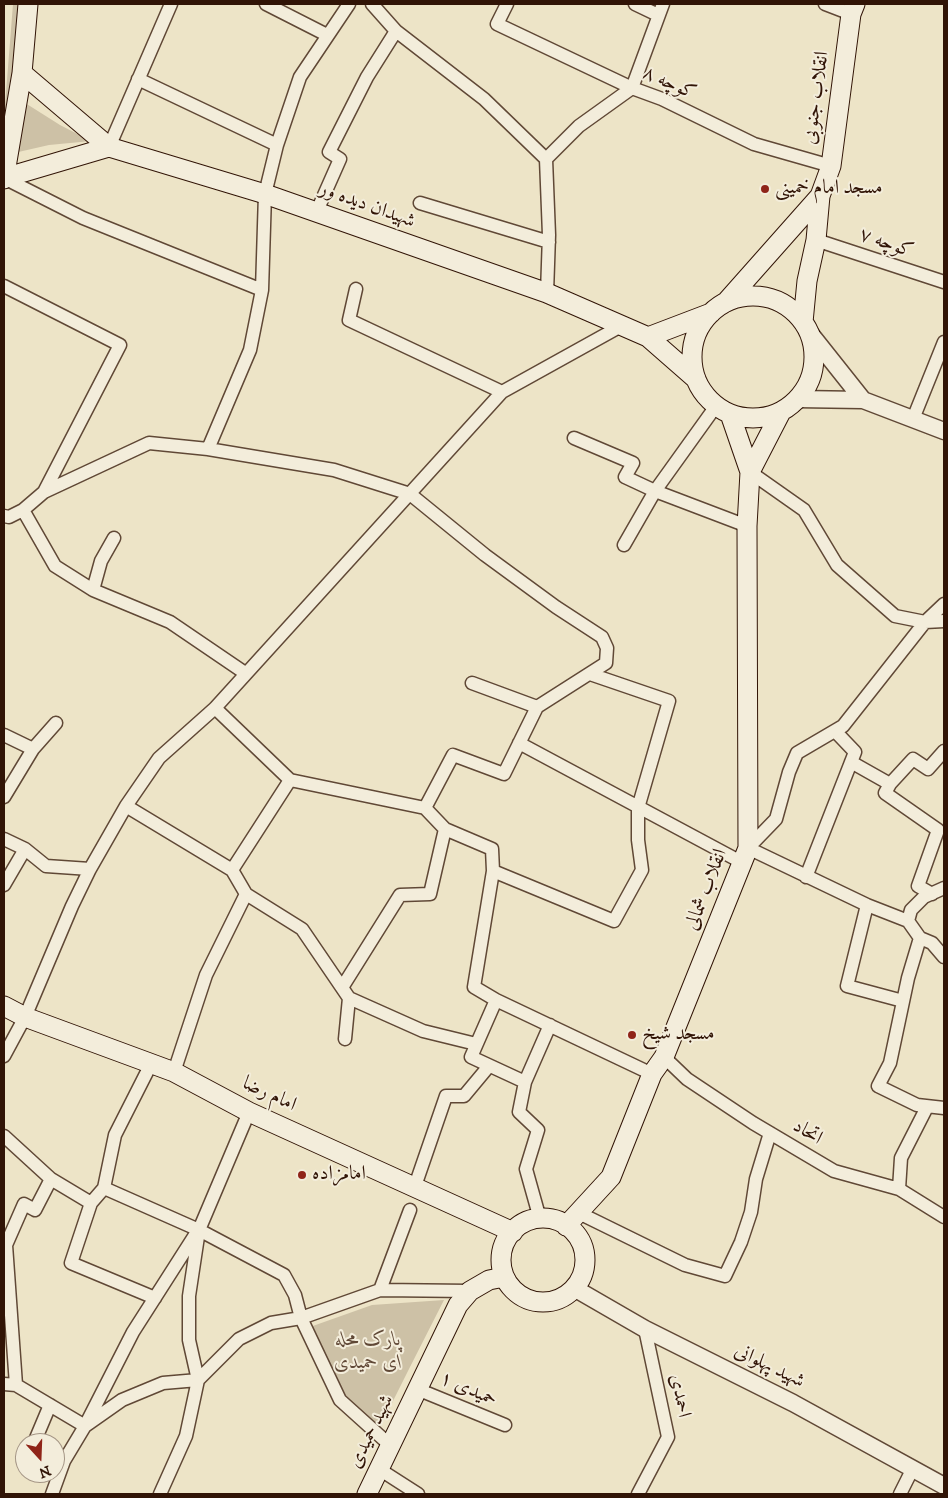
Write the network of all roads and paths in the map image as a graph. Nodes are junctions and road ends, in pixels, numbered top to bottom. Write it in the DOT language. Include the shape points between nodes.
graph roads {
  1 [pos="28,4"];
  2 [pos="171,4"];
  3 [pos="266,4"];
  4 [pos="349,4"];
  5 [pos="372,4"];
  6 [pos="507,4"];
  7 [pos="635,4"];
  8 [pos="825,4"];
  9 [pos="853,9"];
  10 [pos="661,10"];
  11 [pos="396,31"];
  12 [pos="327,35"];
  13 [pos="22,74"];
  14 [pos="138,79"];
  15 [pos="632,88"];
  16 [pos="277,145"];
  17 [pos="109,147"];
  18 [pos="546,159"];
  19 [pos="831,166"];
  20 [pos="4,178"];
  21 [pos="265,194"];
  22 [pos="820,196"];
  23 [pos="420,204"];
  24 [pos="317,211"];
  25 [pos="816,240"];
  26 [pos="549,242"];
  27 [pos="944,282"];
  28 [pos="4,286"];
  29 [pos="262,290"];
  30 [pos="356,290"];
  31 [pos="547,294"];
  32 [pos="718,308"];
  33 [pos="621,326"];
  34 [pos="806,327"];
  35 [pos="648,337"];
  36 [pos="944,342"];
  37 [pos="696,379"];
  38 [pos="502,392"];
  39 [pos="797,400"];
  40 [pos="862,400"];
  41 [pos="723,410"];
  42 [pos="781,412"];
  43 [pos="914,419"];
  44 [pos="944,431"];
  45 [pos="574,438"];
  46 [pos="208,449"];
  47 [pos="750,472"];
  48 [pos="655,491"];
  49 [pos="44,492"];
  50 [pos="410,494"];
  51 [pos="23,510"];
  52 [pos="6,519"];
  53 [pos="747,526"];
  54 [pos="114,538"];
  55 [pos="624,545"];
  56 [pos="93,590"];
  57 [pos="944,604"];
  58 [pos="944,620"];
  59 [pos="925,622"];
  60 [pos="245,673"];
  61 [pos="590,674"];
  62 [pos="472,683"];
  63 [pos="537,707"];
  64 [pos="214,708"];
  65 [pos="56,723"];
  66 [pos="835,731"];
  67 [pos="4,735"];
  68 [pos="519,743"];
  69 [pos="34,749"];
  70 [pos="944,751"];
  71 [pos="851,762"];
  72 [pos="290,780"];
  73 [pos="890,784"];
  74 [pos="4,797"];
  75 [pos="126,806"];
  76 [pos="425,808"];
  77 [pos="638,808"];
  78 [pos="445,829"];
  79 [pos="4,839"];
  80 [pos="25,849"];
  81 [pos="746,856"];
  82 [pos="90,869"];
  83 [pos="232,870"];
  84 [pos="493,871"];
  85 [pos="806,876"];
  86 [pos="4,885"];
  87 [pos="944,888"];
  88 [pos="246,894"];
  89 [pos="932,894"];
  90 [pos="867,905"];
  91 [pos="908,921"];
  92 [pos="920,938"];
  93 [pos="944,957"];
  94 [pos="343,986"];
  95 [pos="349,998"];
  96 [pos="496,1000"];
  97 [pos="903,1002"];
  98 [pos="4,1006"];
  99 [pos="25,1017"];
  100 [pos="550,1025"];
  101 [pos="345,1038"];
  102 [pos="476,1044"];
  103 [pos="4,1056"];
  104 [pos="664,1057"];
  105 [pos="151,1064"];
  106 [pos="489,1066"];
  107 [pos="174,1072"];
  108 [pos="652,1074"];
  109 [pos="525,1082"];
  110 [pos="927,1107"];
  111 [pos="944,1108"];
  112 [pos="249,1112"];
  113 [pos="770,1133"];
  114 [pos="4,1136"];
  115 [pos="51,1179"];
  116 [pos="415,1186"];
  117 [pos="104,1188"];
  118 [pos="899,1189"];
  119 [pos="91,1203"];
  120 [pos="410,1210"];
  121 [pos="944,1217"];
  122 [pos="540,1219"];
  123 [pos="572,1219"];
  124 [pos="199,1230"];
  125 [pos="512,1232"];
  126 [pos="504,1277"];
  127 [pos="574,1288"];
  128 [pos="380,1290"];
  129 [pos="470,1291"];
  130 [pos="155,1298"];
  131 [pos="301,1318"];
  132 [pos="645,1330"];
  133 [pos="198,1380"];
  134 [pos="10,1384"];
  135 [pos="417,1389"];
  136 [pos="50,1405"];
  137 [pos="505,1425"];
  138 [pos="85,1426"];
  139 [pos="38,1433"];
  140 [pos="391,1446"];
  141 [pos="913,1468"];
  142 [pos="379,1469"];
  143 [pos="944,1486"];
  144 [pos="52,1494"];
  145 [pos="160,1494"];
  146 [pos="367,1494"];
  147 [pos="418,1494"];
  148 [pos="638,1494"];
  149 [pos="900,1494"];
  1 -- 13 [label="main road"];
  2 -- 14 [label="street"];
  3 -- 12 [label="street"];
  4 -- 12 [label="street"];
  5 -- 11 [label="street"];
  6 -- 15 [label="street, کوچه ۸" via="497,24"];
  7 -- 10 [label="street"];
  8 -- 9 [label="street"];
  9 -- 19 [label="main road, انقلاب جنوبی"];
  10 -- 15 [label="street"];
  11 -- 18 [label="street" via="484,99"];
  11 -- 24 [label="street" via="367,77 329,152 340,159"];
  12 -- 16 [label="street" via="300,77"];
  13 -- 17 [label="main road, شهیدان دیده ور"];
  13 -- 20 [label="main road"];
  14 -- 16 [label="street"];
  14 -- 17 [label="street"];
  15 -- 18 [label="street" via="579,126"];
  15 -- 19 [label="street, کوچه ۸" via="662,99 754,144"];
  16 -- 21 [label="street"];
  17 -- 20 [label="main road"];
  17 -- 21 [label="main road, شهیدان دیده ور"];
  18 -- 26 [label="street"];
  19 -- 22 [label="main road, انقلاب جنوبی"];
  20 -- 29 [label="street" via="83,218"];
  21 -- 24 [label="main road, شهیدان دیده ور"];
  21 -- 29 [label="street"];
  22 -- 25 [label="main road"];
  22 -- 32 [label="main road"];
  23 -- 26 [label="street"];
  24 -- 31 [label="main road, شهیدان دیده ور"];
  25 -- 27 [label="street, کوچه ۷"];
  25 -- 34 [label="main road" via="807,281"];
  26 -- 31 [label="street"];
  28 -- 49 [label="street" via="120,345"];
  29 -- 46 [label="street" via="250,350"];
  30 -- 38 [label="street" via="348,320"];
  31 -- 33 [label="main road, شهیدان دیده ور"];
  32 -- 34 [label="main road" via="742,298 759,297 791,309"];
  32 -- 35 [label="main road"];
  32 -- 37 [label="main road" via="700,327 694,344 692,362"];
  33 -- 35 [label="main road, شهیدان دیده ور"];
  33 -- 38 [label="street"];
  34 -- 39 [label="main road" via="814,349 814,367 808,385"];
  34 -- 40 [label="street"];
  35 -- 37 [label="main road, شهیدان دیده ور"];
  36 -- 43 [label="street"];
  37 -- 41 [label="main road" via="704,394"];
  38 -- 50 [label="street"];
  39 -- 40 [label="street"];
  39 -- 42 [label="main road"];
  40 -- 43 [label="street"];
  41 -- 42 [label="main road" via="747,418"];
  41 -- 47 [label="main road"];
  41 -- 48 [label="street"];
  42 -- 47 [label="main road"];
  43 -- 44 [label="street"];
  45 -- 48 [label="street" via="634,462 625,477"];
  46 -- 49 [label="street" via="149,443"];
  46 -- 50 [label="street" via="334,470"];
  47 -- 53 [label="main road, انقلاب شمالی"];
  47 -- 59 [label="street" via="804,510 837,565 895,616"];
  48 -- 53 [label="street"];
  48 -- 55 [label="street"];
  49 -- 51 [label="street"];
  50 -- 60 [label="street"];
  50 -- 61 [label="street" via="556,608 602,637 607,648 606,663"];
  51 -- 52 [label="street"];
  51 -- 56 [label="street" via="55,566"];
  53 -- 81 [label="main road, انقلاب شمالی"];
  54 -- 56 [label="street" via="101,561"];
  56 -- 60 [label="street" via="170,622"];
  57 -- 59 [label="street"];
  58 -- 59 [label="street"];
  59 -- 66 [label="street" via="843,726"];
  60 -- 64 [label="street"];
  61 -- 63 [label="street"];
  61 -- 77 [label="street" via="669,701"];
  62 -- 63 [label="street"];
  63 -- 68 [label="street"];
  64 -- 72 [label="street"];
  64 -- 75 [label="street" via="159,758"];
  65 -- 69 [label="street"];
  66 -- 71 [label="street" via="855,752"];
  66 -- 81 [label="street" via="797,753 776,819"];
  67 -- 69 [label="street"];
  68 -- 76 [label="street" via="504,774 453,755"];
  68 -- 77 [label="street"];
  69 -- 74 [label="street"];
  70 -- 73 [label="street" via="928,769 913,759"];
  71 -- 73 [label="street"];
  71 -- 85 [label="street"];
  72 -- 76 [label="street"];
  72 -- 83 [label="street"];
  73 -- 89 [label="street" via="885,793 938,830 918,886"];
  75 -- 82 [label="street"];
  75 -- 83 [label="street"];
  76 -- 78 [label="street"];
  77 -- 81 [label="street"];
  77 -- 84 [label="street" via="642,870 614,922"];
  78 -- 84 [label="street" via="492,849"];
  78 -- 94 [label="street" via="430,894 400,895"];
  79 -- 80 [label="street"];
  80 -- 82 [label="street" via="46,866"];
  80 -- 86 [label="street"];
  81 -- 85 [label="street"];
  81 -- 104 [label="main road, انقلاب شمالی"];
  82 -- 99 [label="street"];
  83 -- 88 [label="street"];
  84 -- 96 [label="street" via="474,987"];
  85 -- 90 [label="street"];
  87 -- 89 [label="street"];
  88 -- 94 [label="street" via="302,929"];
  88 -- 107 [label="street" via="206,976"];
  89 -- 91 [label="street" via="911,910"];
  90 -- 91 [label="street"];
  90 -- 97 [label="street" via="847,986"];
  91 -- 92 [label="street"];
  92 -- 93 [label="street" via="932,943"];
  92 -- 97 [label="street"];
  94 -- 95 [label="street"];
  95 -- 101 [label="street"];
  95 -- 102 [label="street" via="423,1030"];
  96 -- 100 [label="street"];
  96 -- 102 [label="street"];
  97 -- 110 [label="street" via="890,1063 878,1086"];
  98 -- 99 [label="main road, امام رضا"];
  99 -- 103 [label="street"];
  99 -- 105 [label="main road, امام رضا"];
  100 -- 108 [label="street"];
  100 -- 109 [label="street"];
  102 -- 106 [label="street" via="471,1057"];
  104 -- 108 [label="main road, انقلاب شمالی"];
  104 -- 113 [label="street, اتحاد" via="687,1079"];
  105 -- 107 [label="main road, امام رضا"];
  105 -- 117 [label="street" via="115,1135"];
  106 -- 109 [label="street"];
  106 -- 116 [label="street" via="464,1096 446,1096"];
  107 -- 112 [label="main road, امام رضا"];
  108 -- 123 [label="main road, انقلاب شمالی" via="611,1177"];
  109 -- 122 [label="street" via="519,1112 538,1130 526,1169"];
  110 -- 111 [label="street"];
  110 -- 118 [label="street" via="901,1158"];
  112 -- 116 [label="main road, امام رضا"];
  112 -- 124 [label="street"];
  113 -- 118 [label="street, اتحاد" via="834,1171"];
  113 -- 123 [label="street" via="756,1179 751,1212 724,1276 685,1265"];
  114 -- 115 [label="street"];
  115 -- 119 [label="street"];
  115 -- 134 [label="street" via="35,1210 24,1204 6,1246"];
  116 -- 125 [label="main road, امام رضا"];
  117 -- 119 [label="street"];
  117 -- 124 [label="street"];
  118 -- 121 [label="street, اتحاد"];
  119 -- 130 [label="street" via="71,1263"];
  120 -- 128 [label="street"];
  122 -- 123 [label="main road"];
  122 -- 125 [label="main road" via="522,1224"];
  123 -- 127 [label="main road" via="584,1254 584,1267"];
  124 -- 130 [label="street"];
  124 -- 131 [label="street" via="284,1275 295,1295"];
  124 -- 133 [label="street" via="189,1296 189,1340"];
  125 -- 126 [label="main road" via="501,1258"];
  126 -- 127 [label="main road" via="519,1295 532,1301 560,1299"];
  126 -- 129 [label="main road, شهید حمیدی" via="489,1280"];
  127 -- 132 [label="street, شهید پهلوانی"];
  128 -- 129 [label="street"];
  128 -- 131 [label="street"];
  129 -- 135 [label="main road, شهید حمیدی" via="458,1305"];
  130 -- 138 [label="street" via="133,1332"];
  131 -- 133 [label="street" via="271,1323 240,1339"];
  131 -- 140 [label="street" via="340,1400"];
  132 -- 141 [label="street, شهید پهلوانی" via="793,1402"];
  132 -- 148 [label="street, احمدی" via="668,1437"];
  133 -- 138 [label="street" via="163,1383 122,1400"];
  133 -- 145 [label="street" via="186,1436"];
  134 -- 136 [label="street"];
  135 -- 137 [label="street, حمیدی ۱"];
  135 -- 140 [label="main road, شهید حمیدی"];
  136 -- 138 [label="street"];
  136 -- 139 [label="street"];
  138 -- 144 [label="street" via="64,1461"];
  140 -- 142 [label="main road, شهید حمیدی"];
  141 -- 143 [label="street, شهید پهلوانی"];
  141 -- 149 [label="street"];
  142 -- 146 [label="main road, شهید حمیدی"];
  142 -- 147 [label="street"];
}
